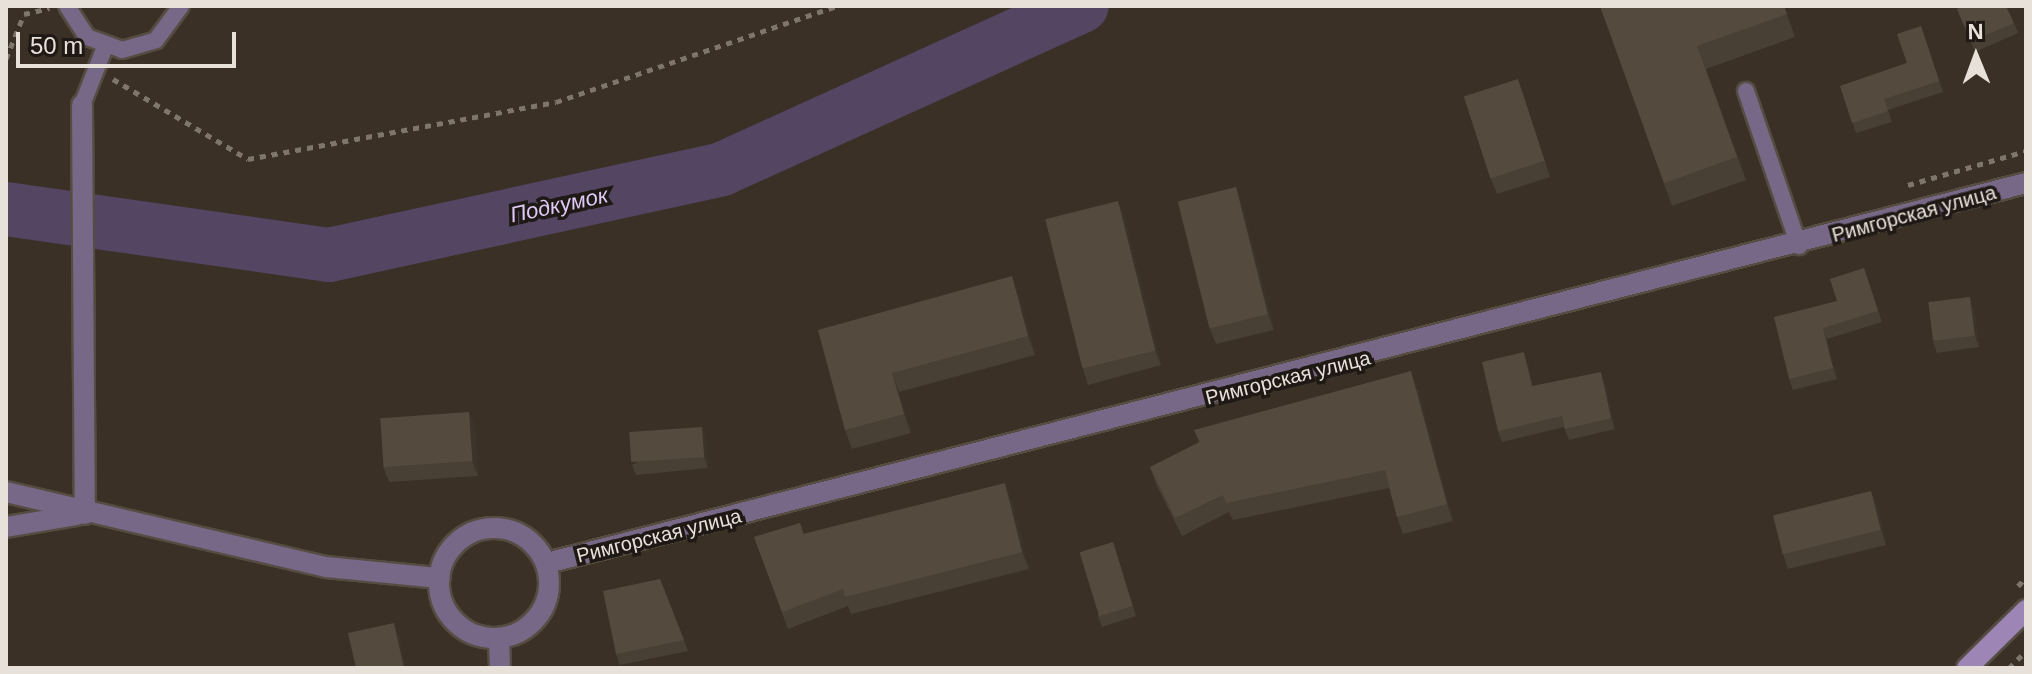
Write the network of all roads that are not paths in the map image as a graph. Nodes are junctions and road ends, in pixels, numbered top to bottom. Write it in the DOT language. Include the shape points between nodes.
graph roads {
  1 [pos="67,6"];
  2 [pos="181,6"];
  3 [pos="105,47"];
  4 [pos="1746,91"];
  5 [pos="82,105"];
  6 [pos="2026,183"];
  7 [pos="1799,246"];
  8 [pos="6,492"];
  9 [pos="85,514"];
  10 [pos="6,527"];
  11 [pos="547,563"];
  12 [pos="439,578"];
  13 [pos="2026,610"];
  14 [pos="499,639"];
  15 [pos="500,668"];
  16 [pos="1967,668"];
  1 -- 3 [label="lane" via="87,37"];
  2 -- 3 [label="lane" via="156,40"];
  3 -- 5 [label="lane"];
  4 -- 7 [label="lane"];
  5 -- 9 [label="street"];
  6 -- 7 [label="street, Римгорская улица"];
  7 -- 11 [label="street, Римгорская улица"];
  8 -- 9 [label="street"];
  9 -- 10 [label="street"];
  9 -- 12 [label="street" via="326,567"];
  11 -- 12 [label="street" via="523,535 487,528 454,544"];
  11 -- 14 [label="street" via="542,613"];
  12 -- 14 [label="street" via="455,622"];
  13 -- 16 [label="main road"];
  14 -- 15 [label="street"];
}
